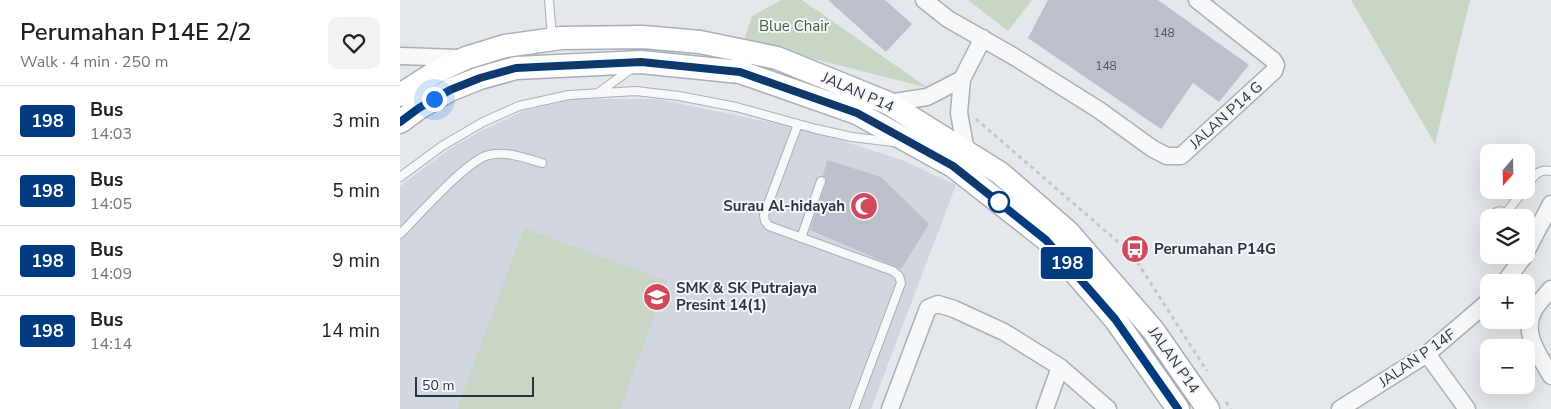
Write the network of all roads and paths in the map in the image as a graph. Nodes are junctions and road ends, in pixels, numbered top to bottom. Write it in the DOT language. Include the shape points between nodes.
graph roads {
  1 [pos="549,0"];
  2 [pos="924,0"];
  3 [pos="1197,0"];
  4 [pos="983,38"];
  5 [pos="552,39"];
  6 [pos="400,56"];
  7 [pos="466,58"];
  8 [pos="641,62"];
  9 [pos="962,79"];
  10 [pos="598,93"];
  11 [pos="400,95"];
  12 [pos="888,103"];
  13 [pos="400,122"];
  14 [pos="798,124"];
  15 [pos="914,144"];
  16 [pos="966,152"];
  17 [pos="542,164"];
  18 [pos="1551,171"];
  19 [pos="400,176"];
  20 [pos="1535,176"];
  21 [pos="821,181"];
  22 [pos="1551,204"];
  23 [pos="400,234"];
  24 [pos="1535,235"];
  25 [pos="801,238"];
  26 [pos="1551,289"];
  27 [pos="1480,309"];
  28 [pos="1427,354"];
  29 [pos="1060,367"];
  30 [pos="1551,376"];
  31 [pos="854,409"];
  32 [pos="890,409"];
  33 [pos="1045,409"];
  34 [pos="1108,409"];
  35 [pos="1178,409"];
  36 [pos="1208,409"];
  37 [pos="1340,409"];
  38 [pos="1467,409"];
  1 -- 5 [label="lane"];
  2 -- 4 [label="street, JALAN P14 G" via="948,19"];
  3 -- 4 [label="street, JALAN P14 G" via="1276,65 1274,71 1181,156 1167,156 1153,149 1099,110"];
  4 -- 9 [label="street"];
  5 -- 7 [label="main road, JALAN P14" via="505,46"];
  5 -- 12 [label="main road, JALAN P14" via="643,37 700,42 777,58"];
  6 -- 7 [label="street"];
  7 -- 11 [label="main road, JALAN P14"];
  8 -- 10 [label="lane"];
  8 -- 13 [label="main road, JALAN P14" via="516,68 450,90"];
  8 -- 15 [label="main road, JALAN P14" via="740,72 857,113"];
  9 -- 12 [label="street" via="927,97"];
  9 -- 16 [label="street" via="959,113"];
  10 -- 14 [label="lane" via="636,91 679,96 736,106"];
  10 -- 19 [label="lane" via="569,95 519,106 442,146"];
  12 -- 16 [label="main road, JALAN P14"];
  14 -- 15 [label="lane" via="852,137"];
  14 -- 25 [label="lane" via="764,215 769,226"];
  15 -- 35 [label="main road, JALAN P14" via="953,166 1046,240 1115,319"];
  16 -- 36 [label="main road, JALAN P14" via="1000,173 1068,232 1153,330"];
  17 -- 23 [label="lane" via="514,155 488,155 477,159"];
  18 -- 20 [label="lane" via="1545,170"];
  21 -- 25 [label="lane"];
  22 -- 24 [label="street"];
  25 -- 31 [label="lane" via="899,276 901,284"];
  26 -- 30 [label="street" via="1533,311 1530,327 1532,344"];
  27 -- 28 [label="street, JALAN P 14F"];
  28 -- 37 [label="street, JALAN P 14F"];
  28 -- 38 [label="street"];
  29 -- 32 [label="street" via="1004,332 938,304 928,308"];
  29 -- 33 [label="street"];
  29 -- 34 [label="street"];
}
